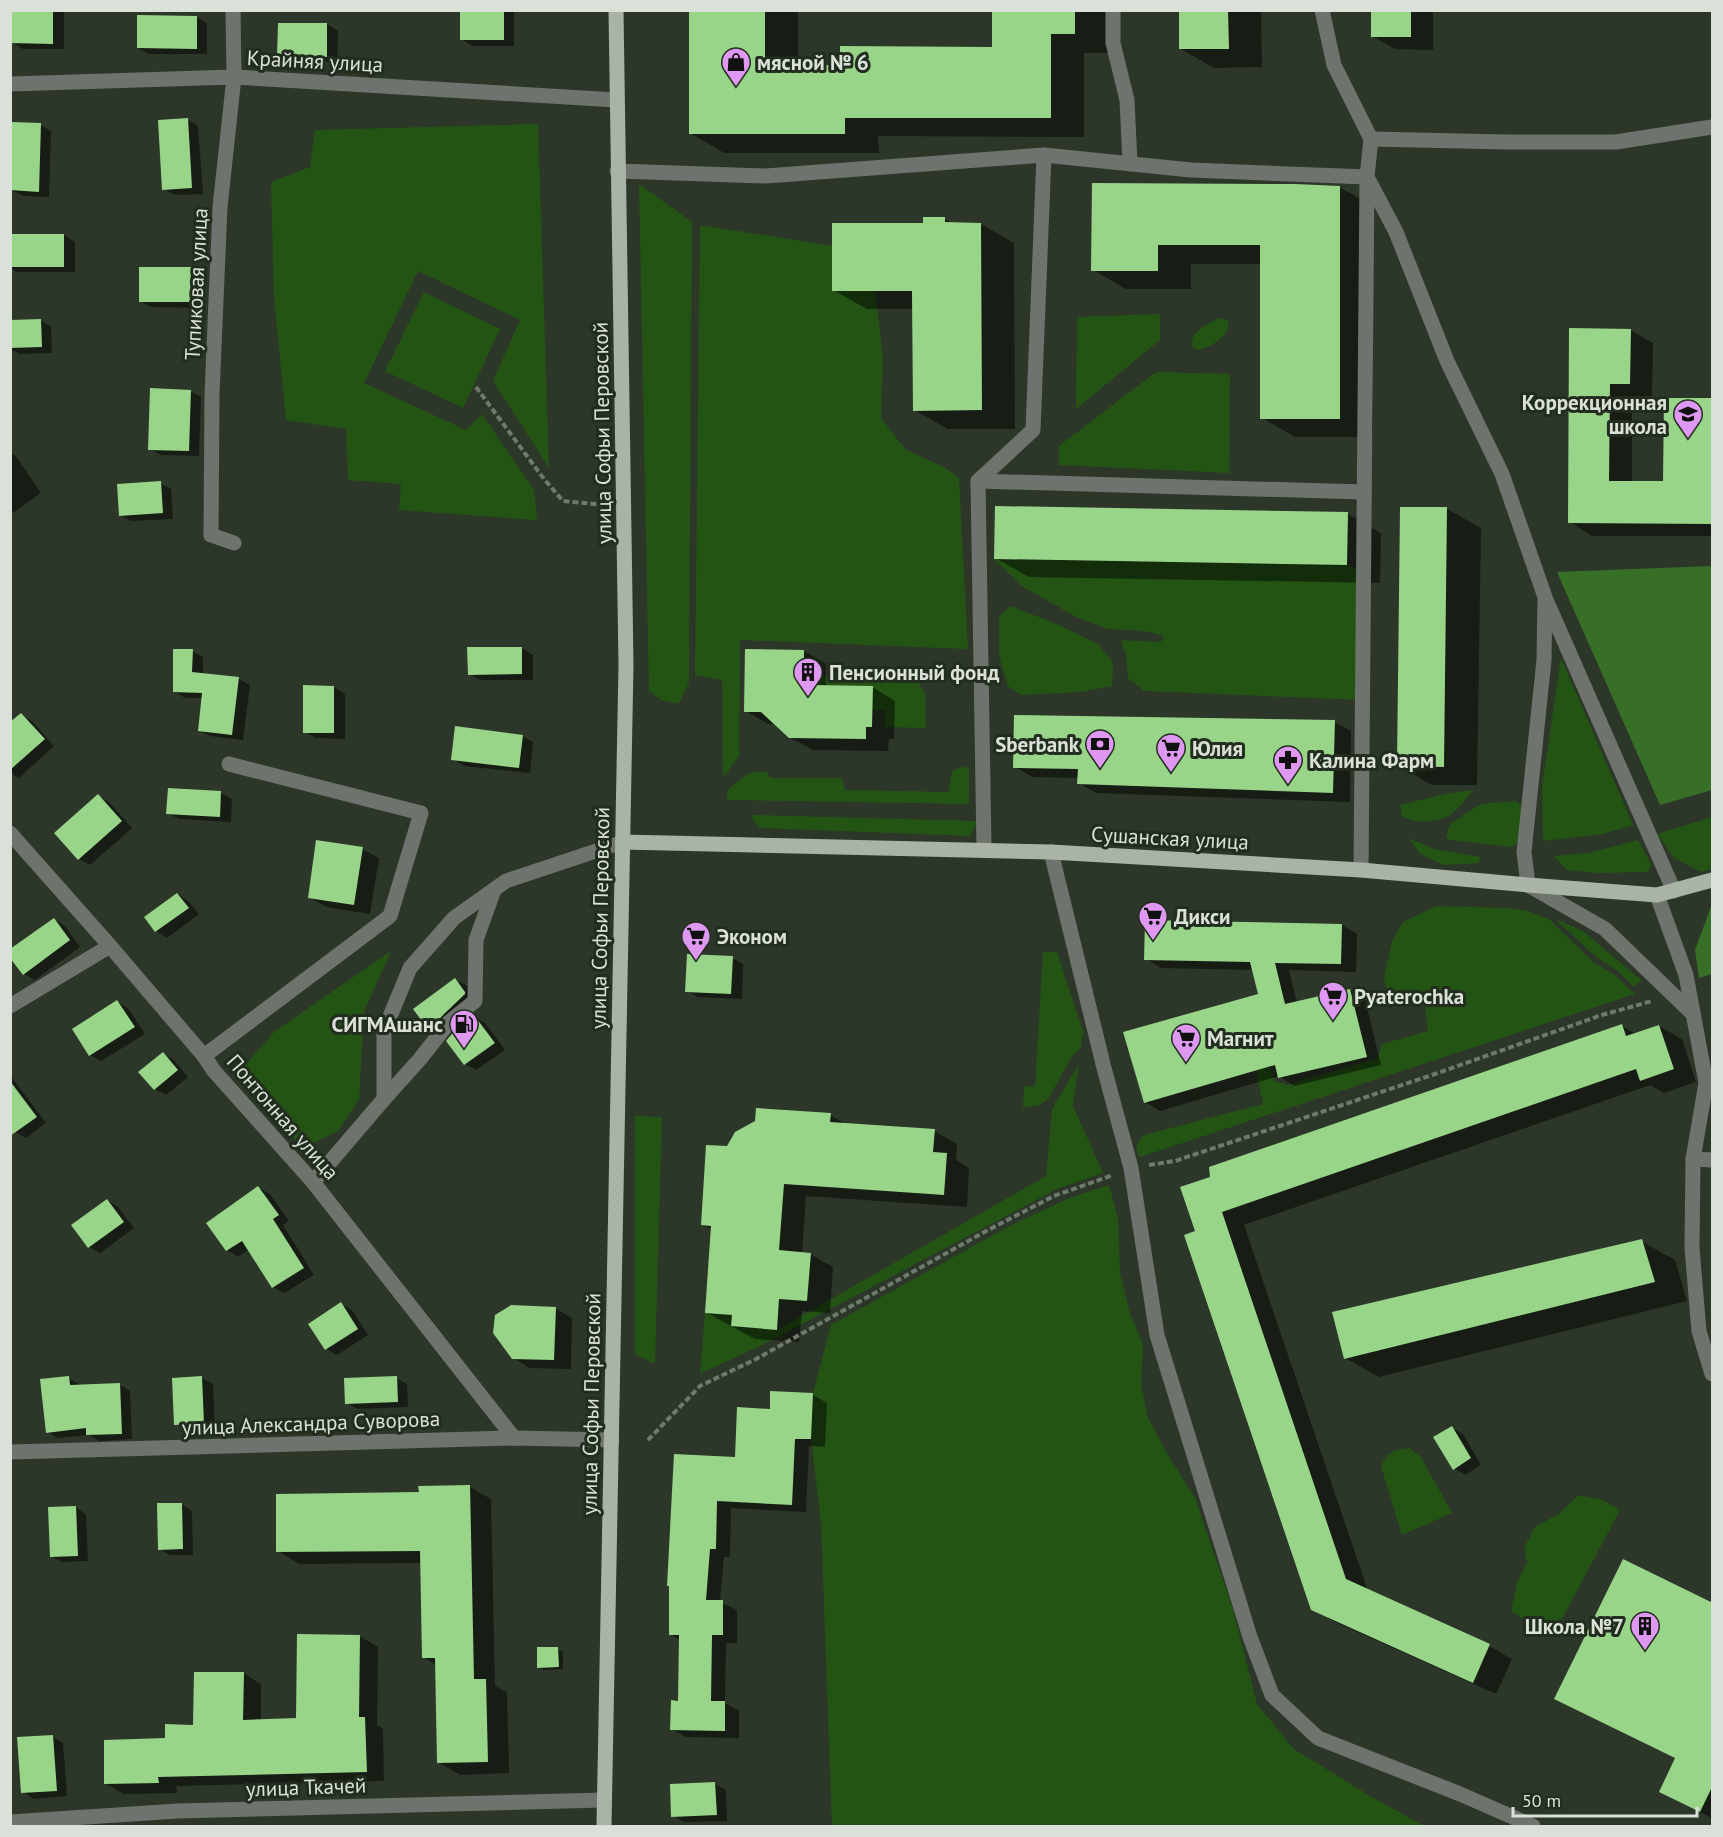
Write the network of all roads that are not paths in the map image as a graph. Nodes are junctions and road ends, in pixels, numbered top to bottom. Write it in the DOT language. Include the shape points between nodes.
graph roads {
  1 [pos="233,10"];
  2 [pos="615,10"];
  3 [pos="1113,10"];
  4 [pos="1322,10"];
  5 [pos="234,77"];
  6 [pos="10,84"];
  7 [pos="616,100"];
  8 [pos="1713,127"];
  9 [pos="1371,139"];
  10 [pos="1044,155"];
  11 [pos="1130,164"];
  12 [pos="617,171"];
  13 [pos="1367,177"];
  14 [pos="978,481"];
  15 [pos="1364,492"];
  16 [pos="234,543"];
  17 [pos="1545,597"];
  18 [pos="229,764"];
  19 [pos="10,833"];
  20 [pos="622,842"];
  21 [pos="984,849"];
  22 [pos="1051,852"];
  23 [pos="1361,870"];
  24 [pos="1713,880"];
  25 [pos="1528,885"];
  26 [pos="494,890"];
  27 [pos="1674,891"];
  28 [pos="1657,895"];
  29 [pos="110,946"];
  30 [pos="10,1006"];
  31 [pos="1693,1014"];
  32 [pos="204,1056"];
  33 [pos="384,1099"];
  34 [pos="1693,1159"];
  35 [pos="1713,1160"];
  36 [pos="312,1182"];
  37 [pos="1713,1374"];
  38 [pos="514,1438"];
  39 [pos="612,1440"];
  40 [pos="10,1452"];
  41 [pos="603,1800"];
  42 [pos="10,1822"];
  43 [pos="604,1827"];
  44 [pos="1533,1827"];
  1 -- 5 [label="street, Тупиковая улица"];
  2 -- 7 [label="main road, улица Софьи Перовской"];
  3 -- 11 [label="street" via="1113,43 1127,100"];
  4 -- 9 [label="street" via="1334,65"];
  5 -- 6 [label="street, Крайняя улица"];
  5 -- 7 [label="street, Крайняя улица"];
  5 -- 16 [label="street, Тупиковая улица" via="220,207 211,535"];
  7 -- 12 [label="main road, улица Софьи Перовской"];
  8 -- 9 [label="street" via="1617,142"];
  9 -- 13 [label="street"];
  10 -- 11 [label="street"];
  10 -- 12 [label="street" via="766,176"];
  10 -- 14 [label="street" via="1033,430"];
  11 -- 13 [label="street"];
  12 -- 20 [label="main road, улица Софьи Перовской" via="626,665"];
  13 -- 15 [label="street"];
  13 -- 17 [label="street" via="1396,232 1446,361 1502,474"];
  14 -- 15 [label="street"];
  14 -- 21 [label="street"];
  15 -- 23 [label="street"];
  17 -- 25 [label="street" via="1544,660 1524,852"];
  17 -- 27 [label="street"];
  18 -- 32 [label="street" via="421,813 390,916"];
  19 -- 29 [label="street, Понтонная улица"];
  20 -- 21 [label="main road, Сушанская улица"];
  20 -- 26 [label="street" via="506,881"];
  20 -- 39 [label="main road, улица Софьи Перовской"];
  21 -- 22 [label="main road, Сушанская улица"];
  22 -- 23 [label="main road, Сушанская улица"];
  22 -- 44 [label="street" via="1131,1168 1157,1335 1250,1637 1272,1695 1318,1738"];
  23 -- 25 [label="main road, Сушанская улица"];
  24 -- 27 [label="main road, Сушанская улица"];
  25 -- 28 [label="main road, Сушанская улица"];
  25 -- 31 [label="street" via="1605,929"];
  26 -- 33 [label="street" via="476,940 475,1001 449,1022"];
  26 -- 33 [label="street" via="454,918 410,968 384,1031"];
  27 -- 28 [label="main road, Сушанская улица"];
  28 -- 31 [label="street" via="1686,975"];
  29 -- 30 [label="street"];
  29 -- 32 [label="street, Понтонная улица"];
  31 -- 34 [label="street" via="1706,1083"];
  32 -- 36 [label="street, Понтонная улица"];
  33 -- 36 [label="street"];
  34 -- 35 [label="street"];
  34 -- 37 [label="street" via="1692,1248 1699,1331"];
  36 -- 38 [label="street, Понтонная улица"];
  38 -- 39 [label="street, улица Александра Суворова"];
  38 -- 40 [label="street, улица Александра Суворова"];
  39 -- 41 [label="main road, улица Софьи Перовской"];
  41 -- 42 [label="street, улица Ткачей" via="178,1811"];
  41 -- 43 [label="main road, улица Софьи Перовской"];
}
